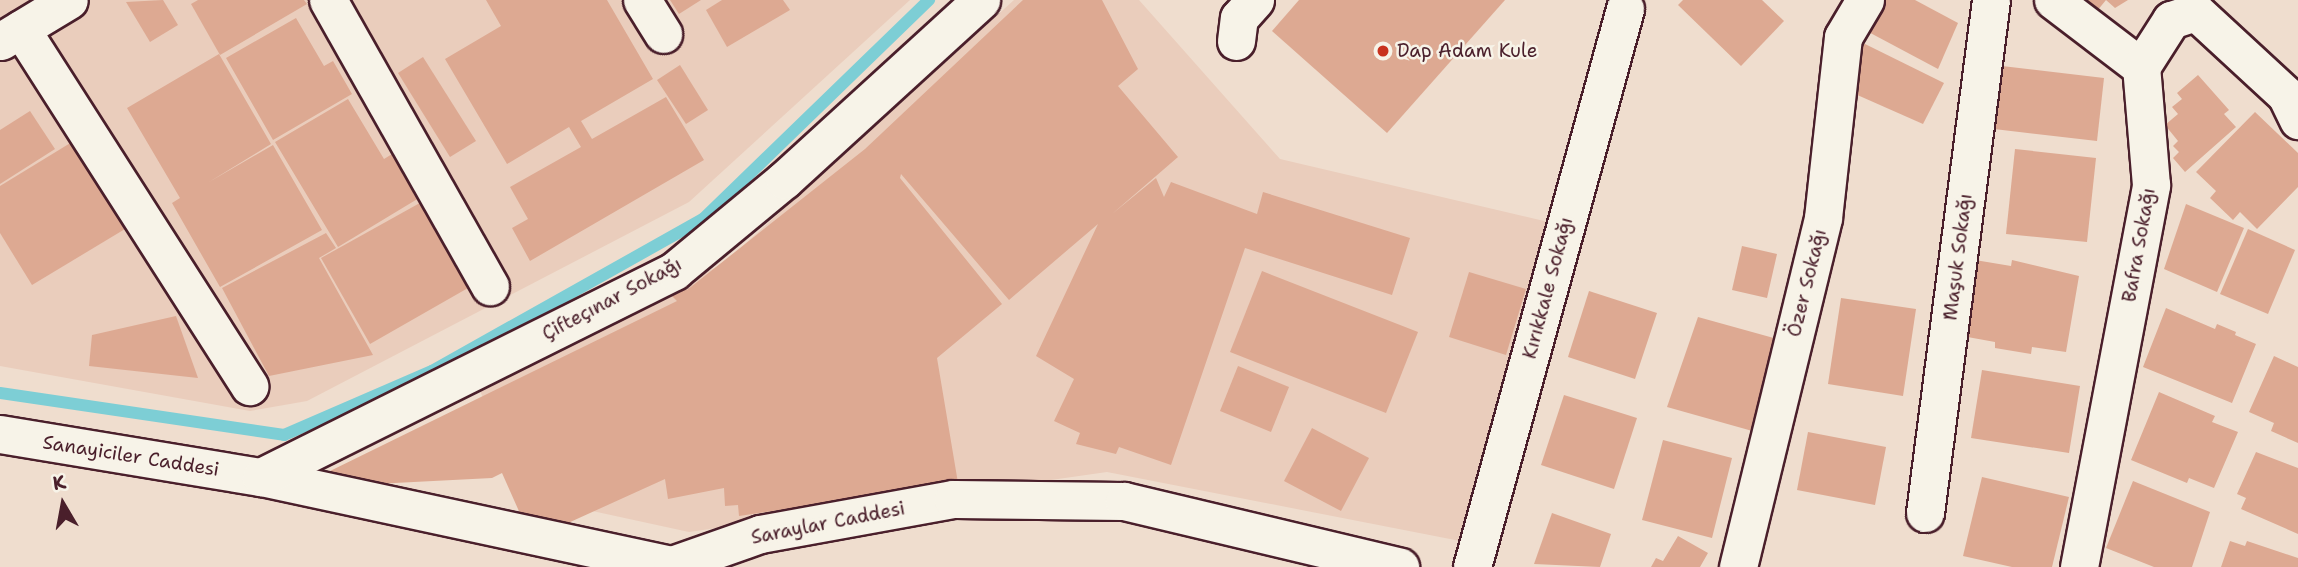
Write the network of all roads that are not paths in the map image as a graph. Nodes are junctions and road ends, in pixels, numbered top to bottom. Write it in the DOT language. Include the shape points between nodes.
graph roads {
  1 [pos="69,0"];
  2 [pos="328,0"];
  3 [pos="642,0"];
  4 [pos="981,0"];
  5 [pos="1255,0"];
  6 [pos="1865,0"];
  7 [pos="1991,0"];
  8 [pos="2053,0"];
  9 [pos="1625,9"];
  10 [pos="663,34"];
  11 [pos="11,35"];
  12 [pos="1236,41"];
  13 [pos="2141,67"];
  14 [pos="2298,120"];
  15 [pos="490,286"];
  16 [pos="249,386"];
  17 [pos="0,434"];
  18 [pos="261,477"];
  19 [pos="1925,513"];
  20 [pos="1400,567"];
  21 [pos="1472,567"];
  22 [pos="1738,567"];
  23 [pos="2079,567"];
  1 -- 11 [label="street"];
  2 -- 15 [label="street"];
  3 -- 10 [label="street"];
  4 -- 18 [label="street, Çifteçınar Sokağı" via="784,180 674,271"];
  5 -- 12 [label="street" via="1239,18"];
  6 -- 22 [label="street, Özer Sokağı" via="1843,37 1824,218"];
  7 -- 19 [label="street, Maşuk Sokağı"];
  8 -- 13 [label="street"];
  9 -- 21 [label="street, Kırıkkale Sokağı"];
  11 -- 16 [label="street"];
  13 -- 14 [label="street" via="2171,20 2196,12 2286,95"];
  13 -- 23 [label="street, Bafra Sokağı" via="2151,186"];
  17 -- 18 [label="street, Sanayiciler Caddesi"];
  18 -- 20 [label="street, Saraylar Caddesi" via="672,565 760,534 953,499 1124,501"];
}
